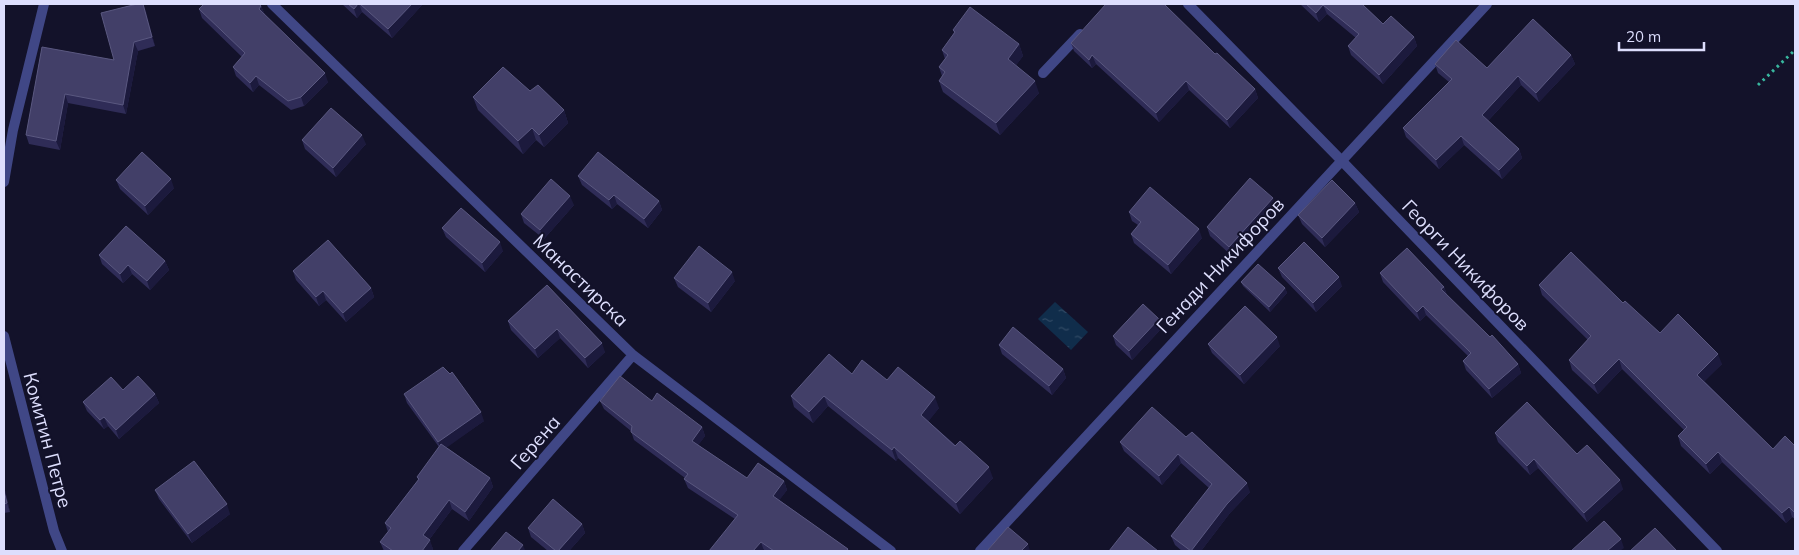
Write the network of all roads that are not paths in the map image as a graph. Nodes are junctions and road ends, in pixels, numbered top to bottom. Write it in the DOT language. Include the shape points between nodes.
graph roads {
  1 [pos="44,4"];
  2 [pos="272,4"];
  3 [pos="1188,4"];
  4 [pos="1487,4"];
  5 [pos="1089,25"];
  6 [pos="1042,74"];
  7 [pos="1341,160"];
  8 [pos="4,182"];
  9 [pos="4,336"];
  10 [pos="633,355"];
  11 [pos="62,551"];
  12 [pos="463,551"];
  13 [pos="891,551"];
  14 [pos="980,551"];
  15 [pos="1717,551"];
  1 -- 8 [label="street" via="13,130"];
  2 -- 10 [label="street, Манастирска"];
  3 -- 7 [label="street, Георги Никифоров"];
  4 -- 7 [label="street, Генади Никифоров"];
  5 -- 6 [label="street"];
  7 -- 14 [label="street, Генади Никифоров"];
  7 -- 15 [label="street, Георги Никифоров"];
  9 -- 11 [label="street, Комитин Петре" via="54,531"];
  10 -- 12 [label="street, Герена"];
  10 -- 13 [label="street, Манастирска"];
}
